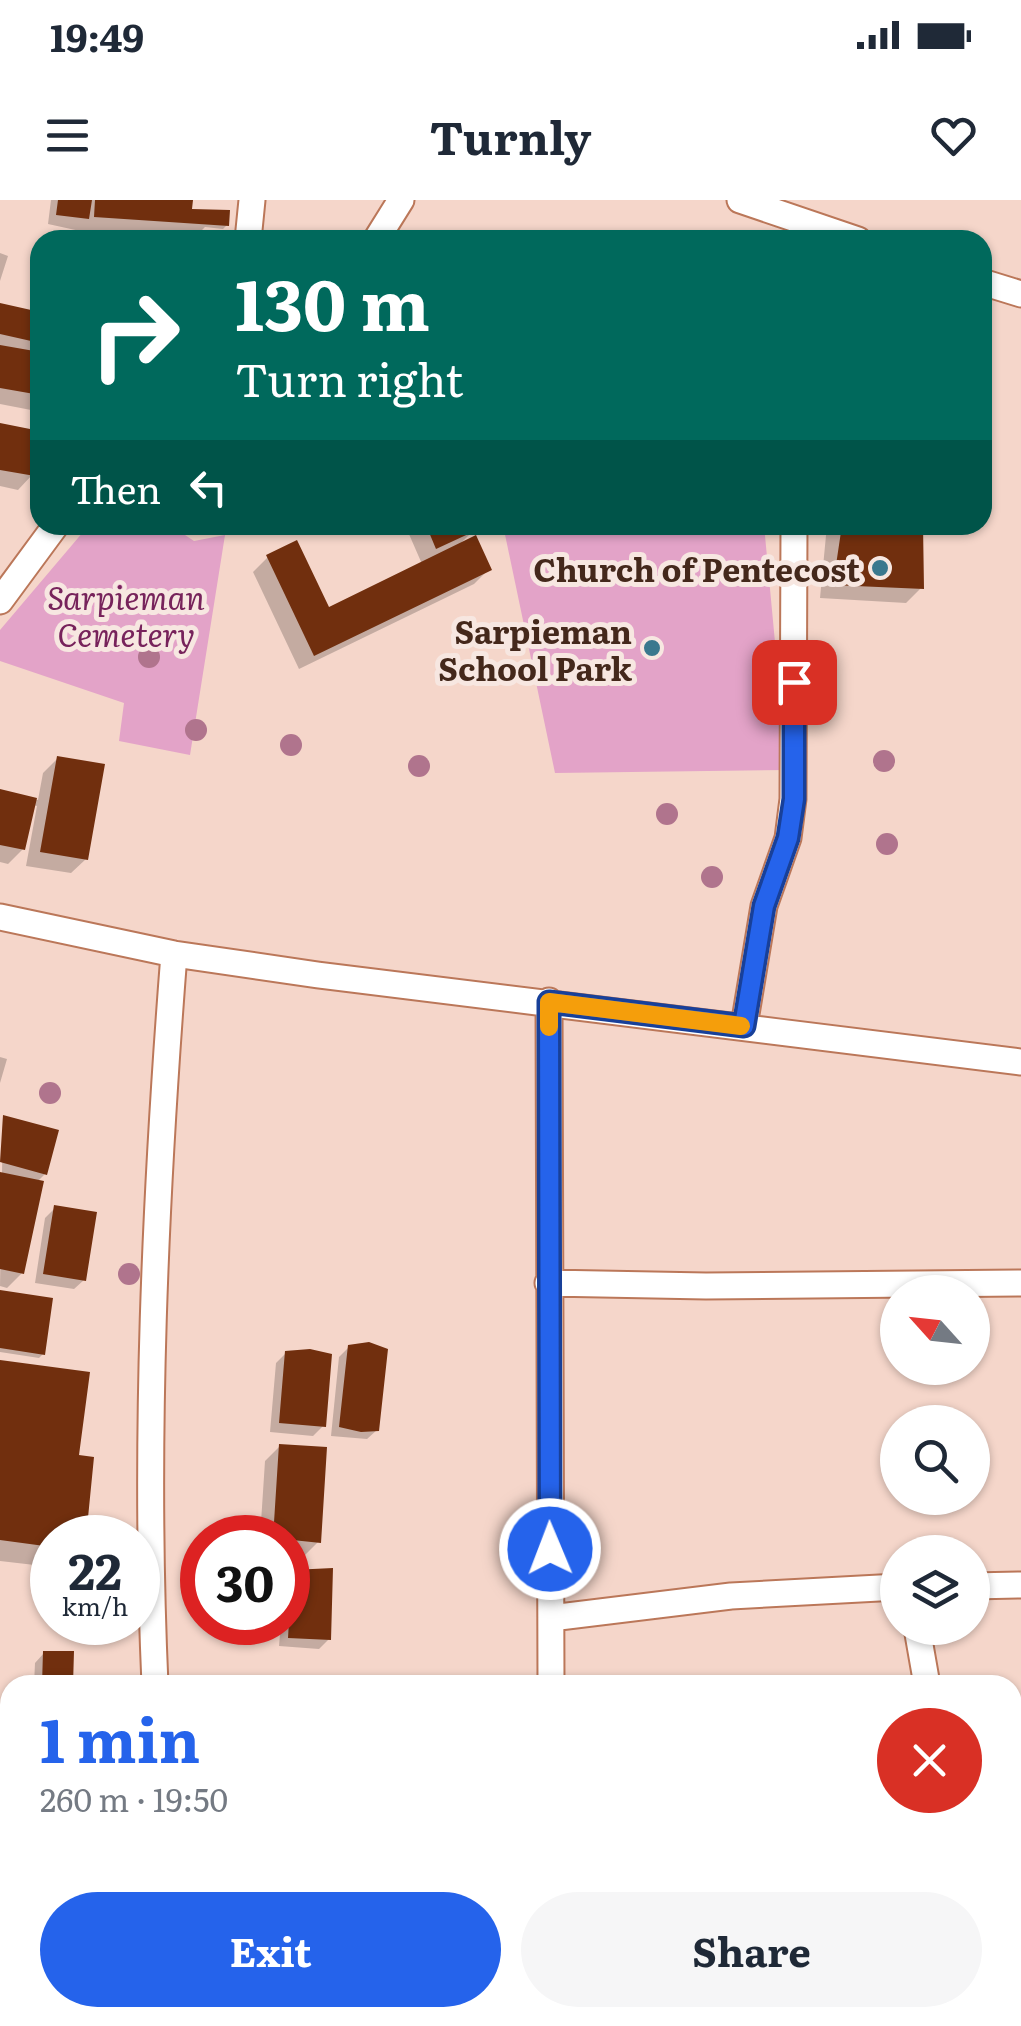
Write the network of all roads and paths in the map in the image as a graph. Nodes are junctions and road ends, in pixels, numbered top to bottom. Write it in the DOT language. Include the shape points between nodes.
graph roads {
  1 [pos="252,200"];
  2 [pos="401,200"];
  3 [pos="740,200"];
  4 [pos="249,230"];
  5 [pos="382,230"];
  6 [pos="828,230"];
  7 [pos="992,285"];
  8 [pos="1021,294"];
  9 [pos="49,535"];
  10 [pos="794,535"];
  11 [pos="0,600"];
  12 [pos="0,917"];
  13 [pos="174,954"];
  14 [pos="549,1002"];
  15 [pos="744,1026"];
  16 [pos="1021,1062"];
  17 [pos="548,1282"];
  18 [pos="1021,1282"];
  19 [pos="1021,1585"];
  20 [pos="990,1586"];
  21 [pos="880,1588"];
  22 [pos="551,1618"];
  23 [pos="920,1645"];
  24 [pos="156,1675"];
  25 [pos="552,1675"];
  26 [pos="926,1675"];
  1 -- 4 [label="street"];
  2 -- 5 [label="street"];
  3 -- 6 [label="street"];
  7 -- 8 [label="street"];
  9 -- 11 [label="street"];
  10 -- 15 [label="street" via="794,799 764,906"];
  12 -- 13 [label="street"];
  13 -- 14 [label="street"];
  13 -- 24 [label="street" via="158,1156 152,1365"];
  14 -- 15 [label="street"];
  14 -- 17 [label="street"];
  15 -- 16 [label="street"];
  17 -- 18 [label="street"];
  17 -- 22 [label="street"];
  19 -- 20 [label="street"];
  21 -- 22 [label="street" via="731,1596"];
  22 -- 25 [label="street"];
  23 -- 26 [label="street"];
}
